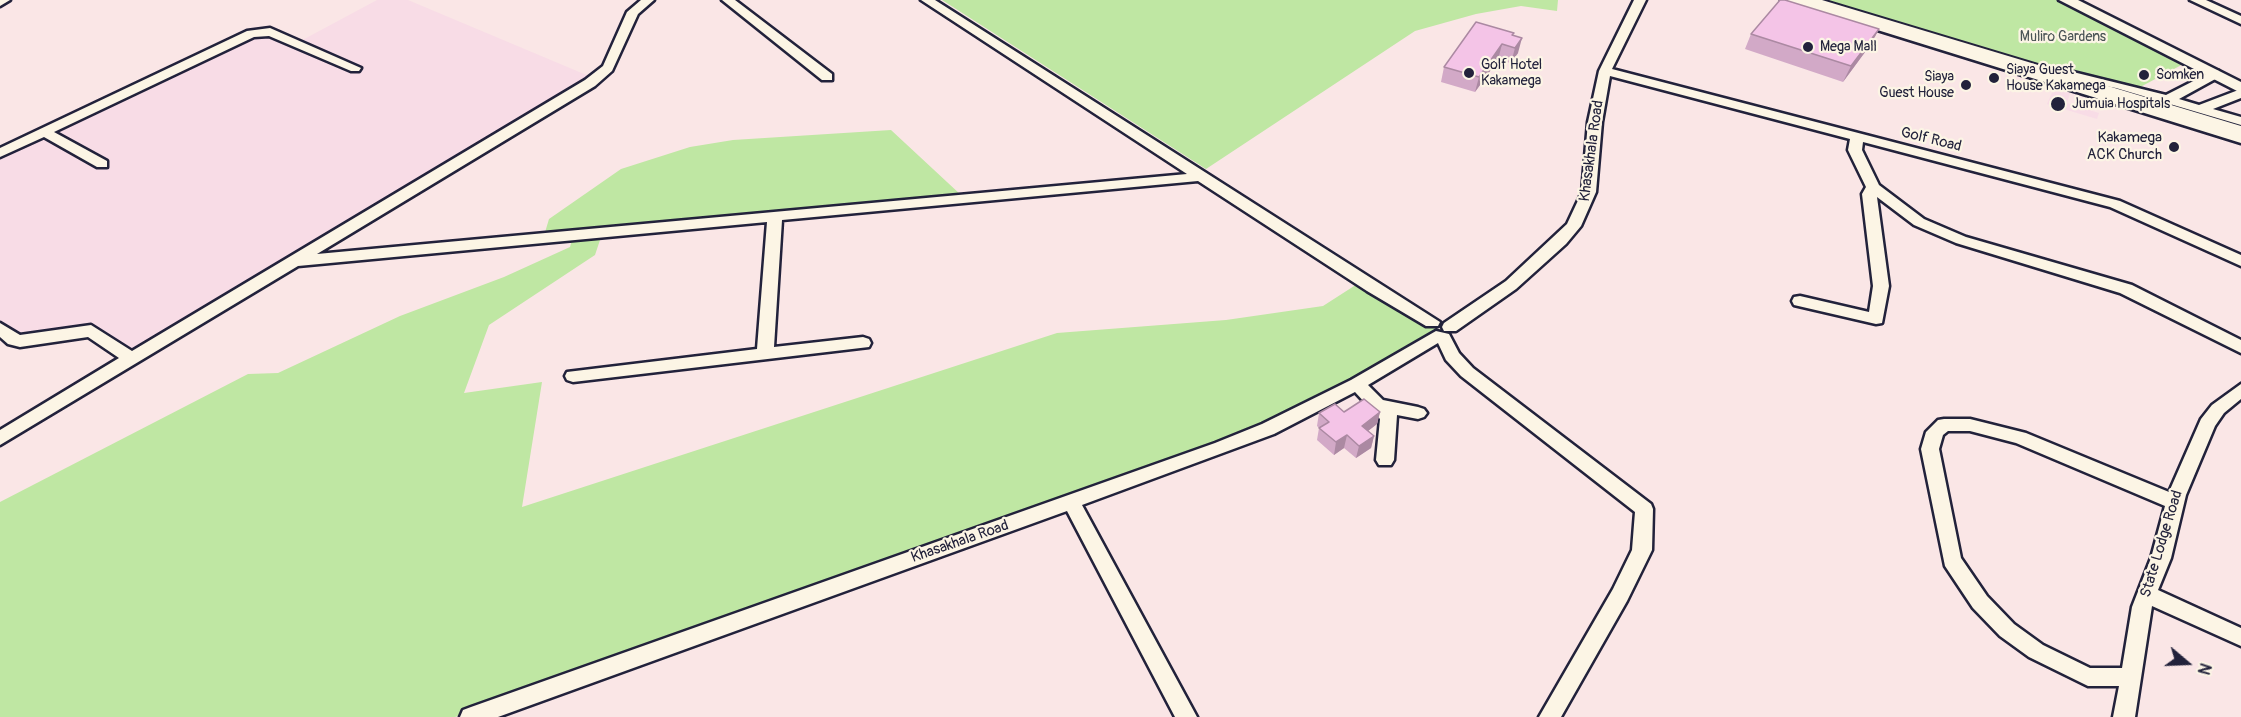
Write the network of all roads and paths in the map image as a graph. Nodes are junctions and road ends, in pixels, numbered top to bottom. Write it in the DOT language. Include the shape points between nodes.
graph roads {
  1 [pos="4,0"];
  2 [pos="648,0"];
  3 [pos="728,0"];
  4 [pos="927,0"];
  5 [pos="1640,0"];
  6 [pos="1649,0"];
  7 [pos="1787,0"];
  8 [pos="1804,0"];
  9 [pos="1825,0"];
  10 [pos="2066,0"];
  11 [pos="2196,0"];
  12 [pos="0,2"];
  13 [pos="2241,20"];
  14 [pos="1628,27"];
  15 [pos="355,68"];
  16 [pos="1605,71"];
  17 [pos="2215,74"];
  18 [pos="2069,75"];
  19 [pos="827,77"];
  20 [pos="2241,88"];
  21 [pos="2241,93"];
  22 [pos="2168,99"];
  23 [pos="2200,109"];
  24 [pos="2241,121"];
  25 [pos="2241,126"];
  26 [pos="44,132"];
  27 [pos="2241,132"];
  28 [pos="1857,138"];
  29 [pos="2241,139"];
  30 [pos="0,153"];
  31 [pos="102,164"];
  32 [pos="1201,177"];
  33 [pos="1873,187"];
  34 [pos="776,218"];
  35 [pos="294,261"];
  36 [pos="2241,261"];
  37 [pos="1800,301"];
  38 [pos="0,329"];
  39 [pos="1440,331"];
  40 [pos="863,343"];
  41 [pos="2241,347"];
  42 [pos="765,354"];
  43 [pos="132,359"];
  44 [pos="573,376"];
  45 [pos="1357,384"];
  46 [pos="2241,390"];
  47 [pos="1380,406"];
  48 [pos="1418,413"];
  49 [pos="0,438"];
  50 [pos="1385,460"];
  51 [pos="2175,502"];
  52 [pos="1072,503"];
  53 [pos="2147,594"];
  54 [pos="2241,637"];
  55 [pos="2129,677"];
  56 [pos="471,717"];
  57 [pos="1186,717"];
  58 [pos="1550,717"];
  59 [pos="2124,717"];
  1 -- 12 [label="street"];
  2 -- 35 [label="street" via="633,12 616,56 603,74"];
  3 -- 19 [label="street"];
  4 -- 32 [label="street"];
  5 -- 14 [label="street"];
  6 -- 14 [label="street"];
  7 -- 29 [label="street"];
  8 -- 27 [label="highway"];
  9 -- 18 [label="highway"];
  10 -- 17 [label="main road"];
  11 -- 13 [label="street"];
  14 -- 16 [label="street, Khasakhala Road"];
  15 -- 26 [label="street" via="261,32"];
  16 -- 28 [label="street, Golf Road"];
  16 -- 39 [label="street, Khasakhala Road" via="1595,122 1589,192 1574,226 1518,279"];
  17 -- 20 [label="main road"];
  17 -- 22 [label="street"];
  18 -- 22 [label="street"];
  18 -- 25 [label="highway"];
  21 -- 23 [label="street"];
  22 -- 23 [label="street"];
  23 -- 24 [label="street"];
  26 -- 30 [label="street"];
  26 -- 31 [label="street"];
  28 -- 33 [label="street" via="1855,150"];
  28 -- 36 [label="street, Golf Road" via="2115,204"];
  32 -- 34 [label="street"];
  32 -- 39 [label="street"];
  33 -- 37 [label="street" via="1869,194 1881,286 1876,319"];
  33 -- 41 [label="street" via="1919,222 1971,243 2102,279"];
  34 -- 35 [label="street"];
  34 -- 42 [label="street"];
  35 -- 43 [label="street"];
  38 -- 43 [label="street" via="20,341 91,331"];
  39 -- 45 [label="street, Khasakhala Road"];
  39 -- 58 [label="street" via="1452,356 1467,372 1644,509 1642,550"];
  40 -- 42 [label="street"];
  42 -- 44 [label="street"];
  43 -- 49 [label="street"];
  45 -- 47 [label="street"];
  45 -- 52 [label="street, Khasakhala Road" via="1230,445"];
  46 -- 51 [label="street, State Lodge Road" via="2207,424"];
  47 -- 48 [label="street"];
  47 -- 50 [label="street" via="1389,417"];
  51 -- 53 [label="street, State Lodge Road"];
  51 -- 55 [label="street" via="2020,438 1970,425 1944,426 1935,432 1930,449 1952,560 1980,602 2007,630 2036,651 2088,678"];
  52 -- 56 [label="street, Khasakhala Road"];
  52 -- 57 [label="street"];
  53 -- 54 [label="street"];
  53 -- 55 [label="street, State Lodge Road"];
  55 -- 59 [label="street, State Lodge Road"];
}
